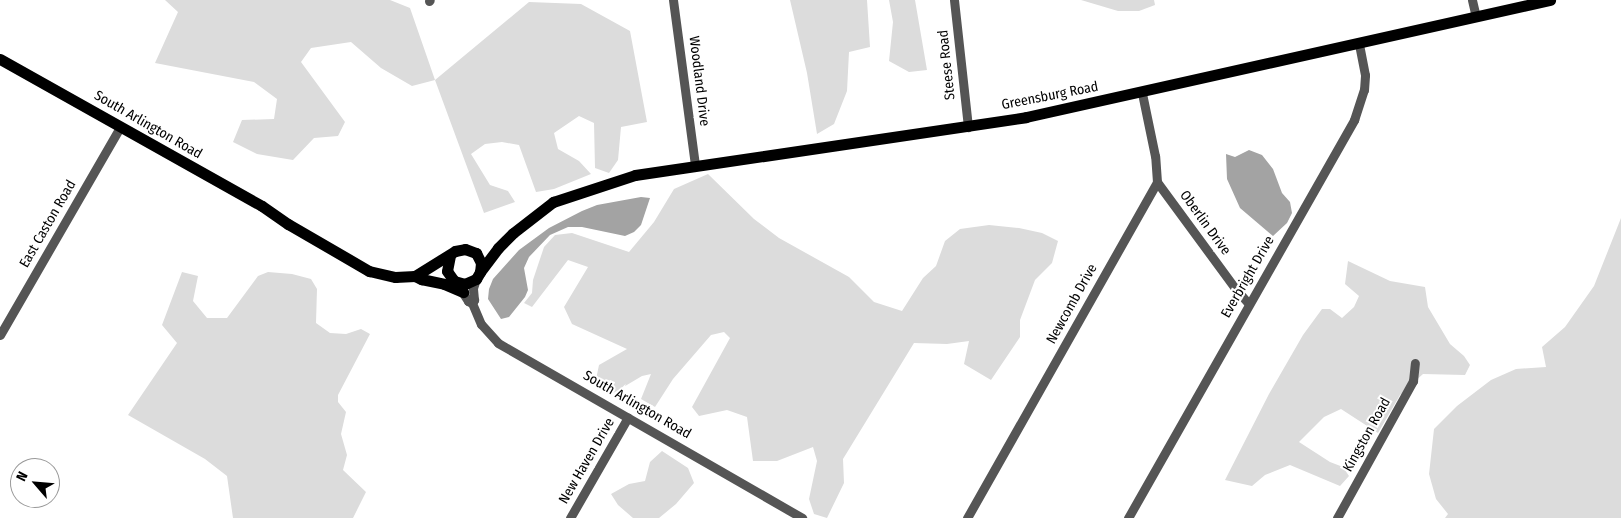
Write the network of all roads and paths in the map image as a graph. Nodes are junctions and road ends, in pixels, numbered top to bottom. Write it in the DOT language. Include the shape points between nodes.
graph roads {
  1 [pos="674,0"];
  2 [pos="954,0"];
  3 [pos="1472,0"];
  4 [pos="1550,0"];
  5 [pos="1476,17"];
  6 [pos="1359,43"];
  7 [pos="0,59"];
  8 [pos="1142,93"];
  9 [pos="120,127"];
  10 [pos="968,127"];
  11 [pos="694,165"];
  12 [pos="1157,182"];
  13 [pos="498,248"];
  14 [pos="474,252"];
  15 [pos="450,255"];
  16 [pos="420,274"];
  17 [pos="478,275"];
  18 [pos="453,280"];
  19 [pos="463,292"];
  20 [pos="472,303"];
  21 [pos="1249,304"];
  22 [pos="0,334"];
  23 [pos="1415,364"];
  24 [pos="628,417"];
  25 [pos="570,518"];
  26 [pos="802,518"];
  27 [pos="967,518"];
  28 [pos="1128,518"];
  29 [pos="1337,518"];
  1 -- 11 [label="street, Woodland Drive"];
  2 -- 10 [label="street, Steese Road"];
  3 -- 5 [label="street"];
  4 -- 5 [label="main road, Greensburg Road"];
  5 -- 6 [label="main road, Greensburg Road"];
  6 -- 8 [label="main road, Greensburg Road"];
  6 -- 21 [label="street, Everbright Drive" via="1365,80 1360,108"];
  7 -- 9 [label="main road, South Arlington Road"];
  8 -- 10 [label="main road, Greensburg Road"];
  8 -- 12 [label="street"];
  9 -- 16 [label="main road, South Arlington Road" via="369,271 395,277"];
  9 -- 22 [label="street, East Caston Road"];
  10 -- 11 [label="main road, Greensburg Road"];
  11 -- 13 [label="main road, Greensburg Road" via="629,177 553,202"];
  12 -- 21 [label="street, Oberlin Drive"];
  12 -- 27 [label="street, Newcomb Drive"];
  13 -- 14 [label="main road"];
  13 -- 17 [label="main road, Greensburg Road"];
  14 -- 15 [label="main road" via="460,249"];
  14 -- 17 [label="main road" via="481,263"];
  15 -- 16 [label="main road"];
  15 -- 18 [label="main road" via="446,266"];
  16 -- 18 [label="main road"];
  16 -- 19 [label="main road" via="421,279"];
  17 -- 18 [label="main road" via="465,284"];
  17 -- 20 [label="street" via="473,283"];
  18 -- 19 [label="street, South Arlington Road"];
  19 -- 20 [label="street, South Arlington Road"];
  20 -- 24 [label="street, South Arlington Road" via="481,324 498,343"];
  21 -- 28 [label="street, Everbright Drive"];
  23 -- 29 [label="street, Kingston Road" via="1413,382"];
  24 -- 25 [label="street, New Haven Drive"];
  24 -- 26 [label="street, South Arlington Road"];
}
